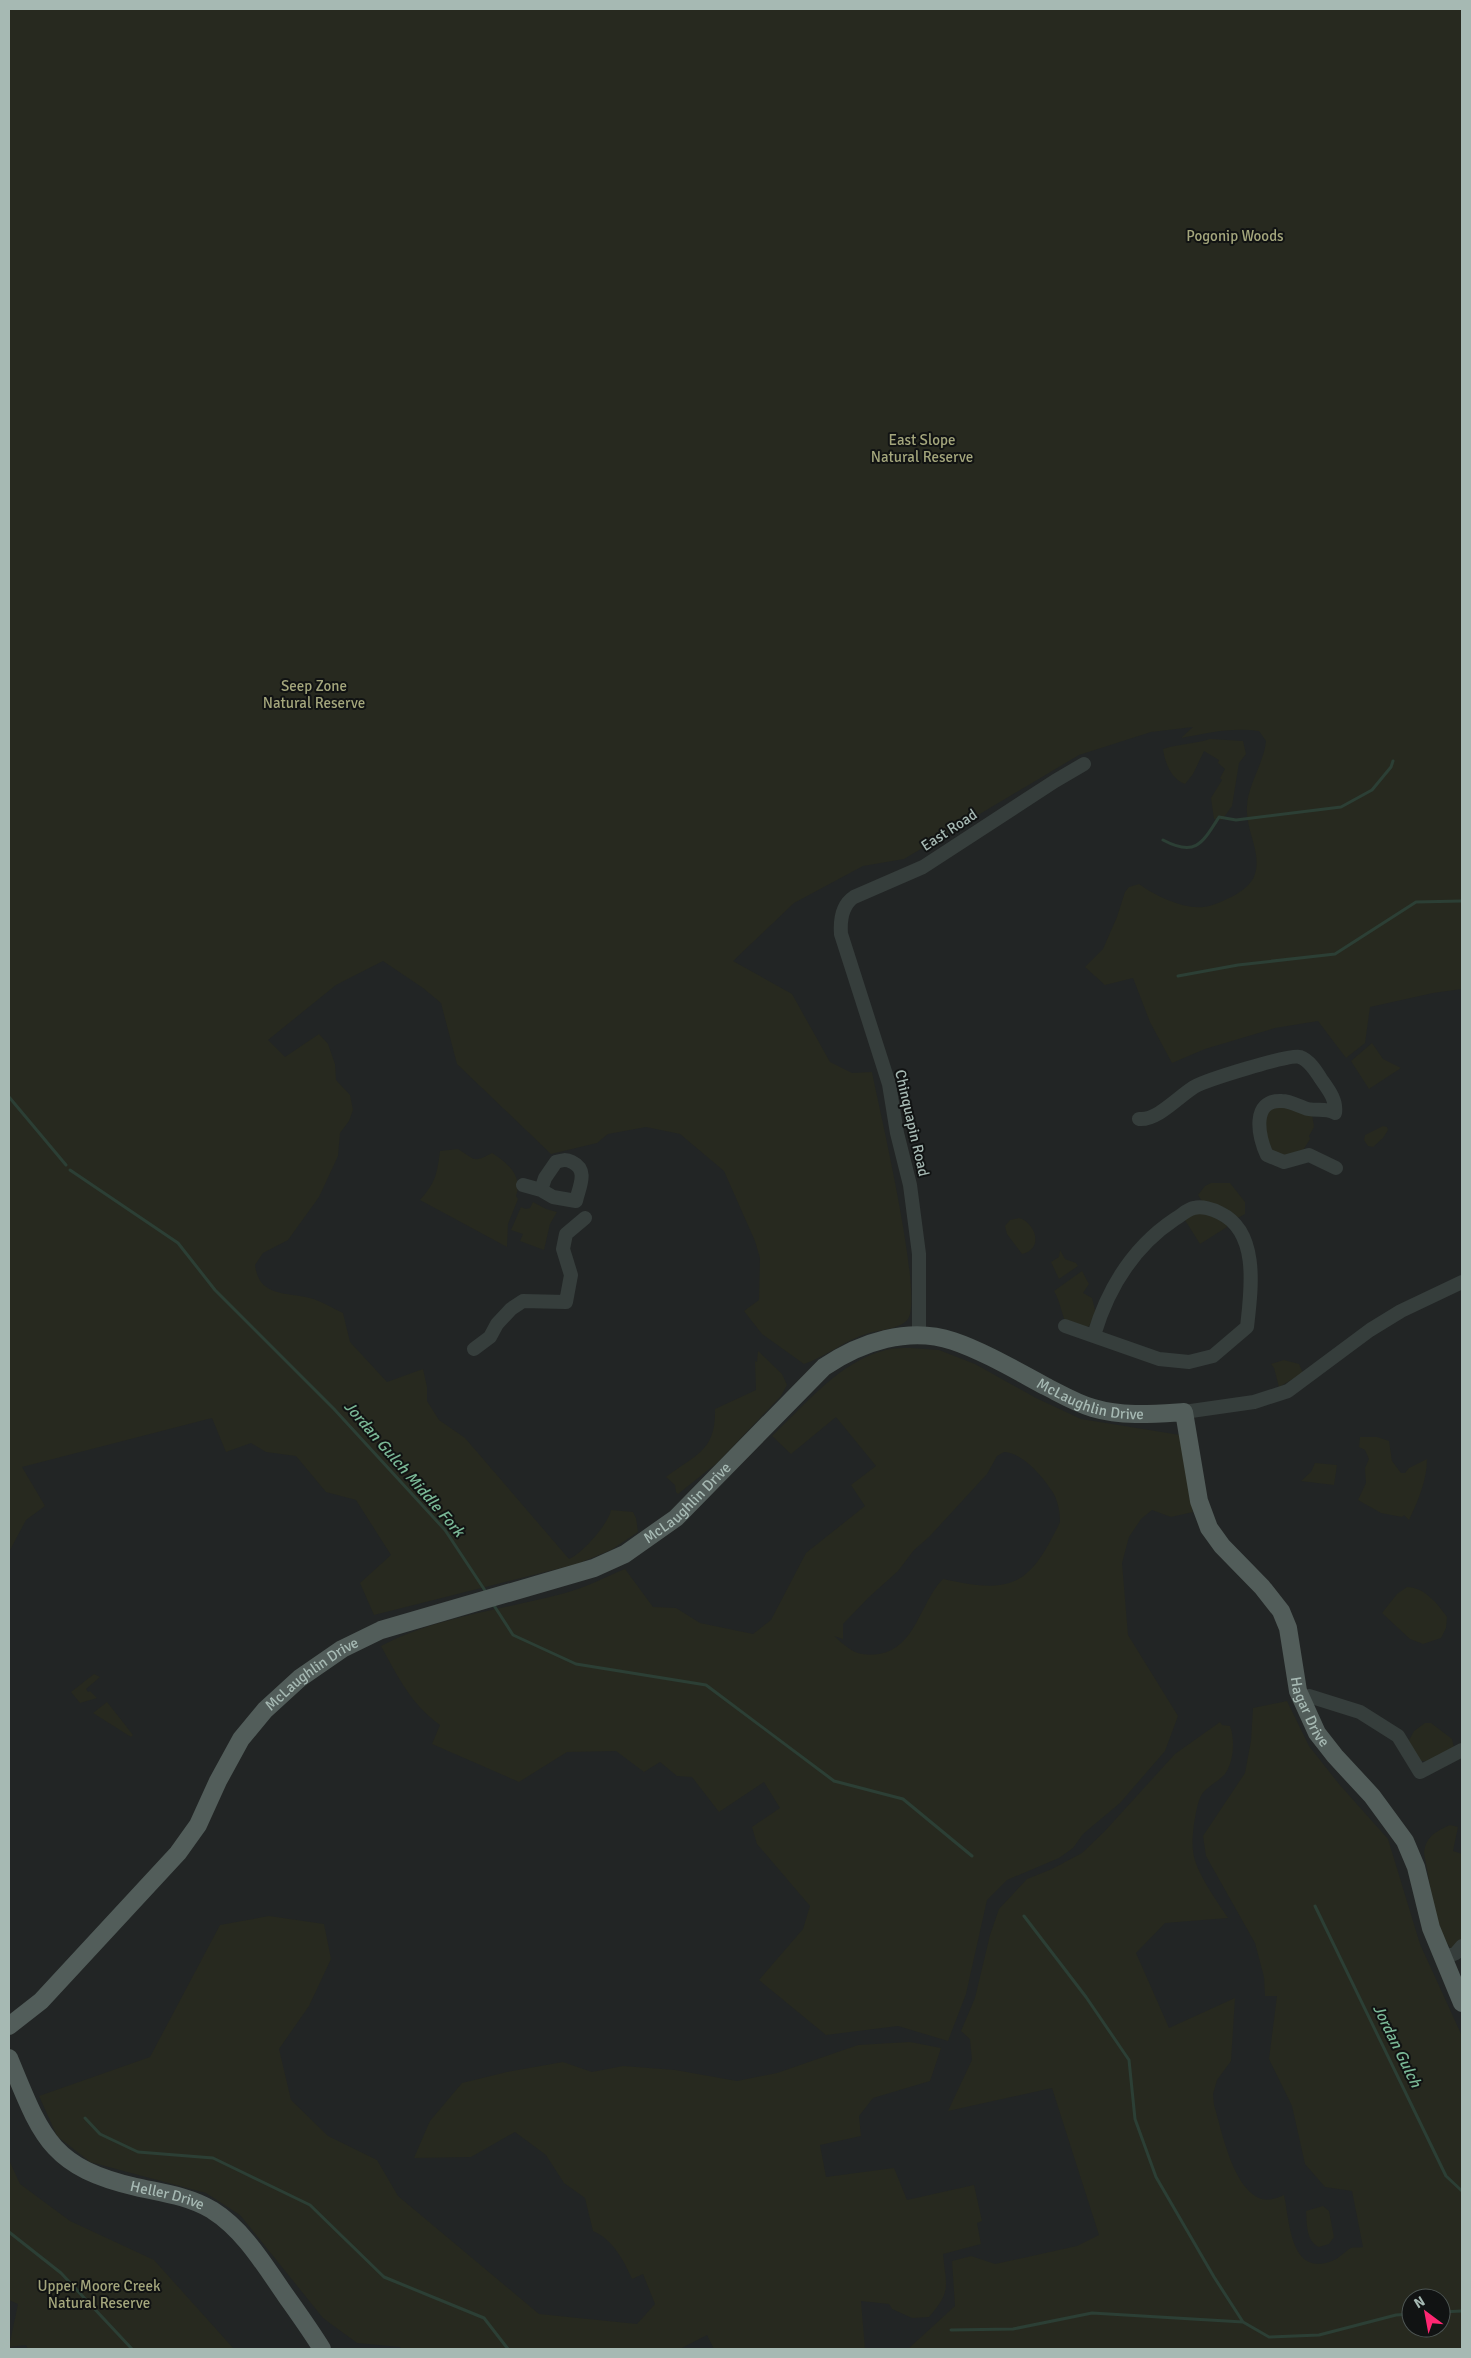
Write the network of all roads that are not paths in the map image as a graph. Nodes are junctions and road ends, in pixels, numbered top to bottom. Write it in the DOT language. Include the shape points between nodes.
graph roads {
  1 [pos="1084,764"];
  2 [pos="840,925"];
  3 [pos="1139,1119"];
  4 [pos="1336,1168"];
  5 [pos="523,1185"];
  6 [pos="541,1190"];
  7 [pos="585,1218"];
  8 [pos="1462,1282"];
  9 [pos="1065,1326"];
  10 [pos="919,1335"];
  11 [pos="1094,1335"];
  12 [pos="474,1349"];
  13 [pos="1184,1412"];
  14 [pos="1309,1696"];
  15 [pos="1462,1750"];
  16 [pos="1462,1946"];
  17 [pos="1444,1958"];
  18 [pos="1462,2003"];
  19 [pos="9,2026"];
  20 [pos="9,2058"];
  21 [pos="322,2349"];
  1 -- 2 [label="street, East Road" via="923,867 854,897 847,902"];
  2 -- 10 [label="street, Chinquapin Road" via="845,951 888,1084 916,1218"];
  3 -- 4 [label="street" via="1157,1116 1204,1083 1294,1056 1304,1059 1317,1073 1335,1101 1335,1113 1305,1109 1285,1101 1264,1106 1259,1121 1267,1156 1284,1162 1308,1155"];
  5 -- 6 [label="street"];
  6 -- 6 [label="street" via="552,1166 562,1160 578,1165 582,1176 576,1201 553,1197"];
  7 -- 12 [label="street" via="566,1234 563,1250 571,1275 566,1302 523,1301 511,1309 490,1337"];
  8 -- 13 [label="street, McLaughlin Drive" via="1400,1311 1288,1391 1254,1402"];
  9 -- 11 [label="street"];
  10 -- 13 [label="main road, McLaughlin Drive" via="952,1340 1063,1396 1095,1408 1135,1415"];
  10 -- 19 [label="main road, McLaughlin Drive" via="870,1342 824,1368 672,1521 642,1544 610,1562 368,1634 300,1678 265,1710 242,1739 198,1825 178,1853 41,2001"];
  11 -- 11 [label="street" via="1112,1287 1159,1229 1195,1208 1214,1210 1235,1223 1243,1234 1251,1272 1247,1327 1223,1349 1213,1356 1189,1362 1159,1359"];
  13 -- 17 [label="main road, Hagar Drive" via="1200,1501 1210,1528 1222,1546 1281,1611 1288,1628 1295,1677 1305,1708 1324,1744 1372,1796 1405,1841 1416,1867 1429,1922"];
  14 -- 15 [label="street" via="1360,1712 1398,1736 1420,1772"];
  16 -- 17 [label="street"];
  17 -- 18 [label="main road, Hagar Drive"];
  20 -- 21 [label="main road, Heller Drive" via="48,2142 82,2169 98,2176 182,2196 214,2212 246,2240"];
}
